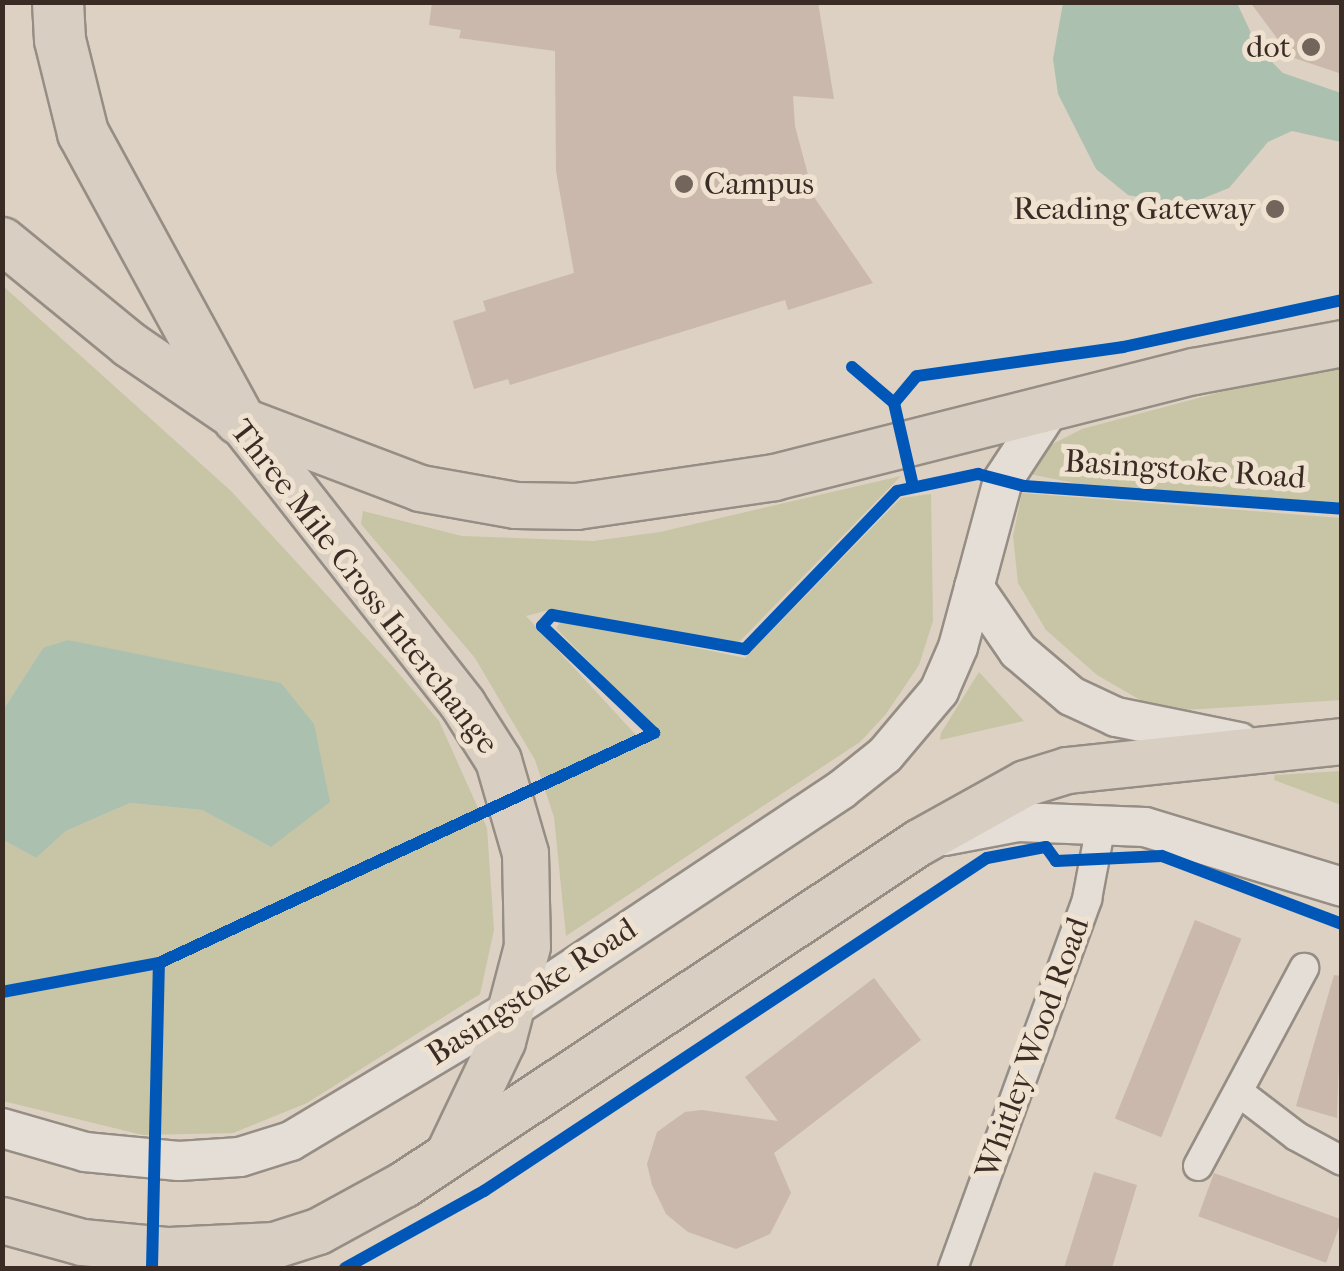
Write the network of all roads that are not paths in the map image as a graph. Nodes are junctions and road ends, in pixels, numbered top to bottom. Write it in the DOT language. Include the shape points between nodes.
graph roads {
  1 [pos="58,2"];
  2 [pos="2,240"];
  3 [pos="1342,343"];
  4 [pos="1051,408"];
  5 [pos="239,419"];
  6 [pos="974,586"];
  7 [pos="1342,741"];
  8 [pos="1266,747"];
  9 [pos="1101,825"];
  10 [pos="919,842"];
  11 [pos="1342,887"];
  12 [pos="1304,968"];
  13 [pos="512,1008"];
  14 [pos="1240,1093"];
  15 [pos="2,1128"];
  16 [pos="448,1154"];
  17 [pos="1342,1160"];
  18 [pos="1198,1166"];
  19 [pos="2,1220"];
  20 [pos="318,1231"];
  21 [pos="269,1268"];
  22 [pos="953,1268"];
  1 -- 5 [label="highway" via="66,72 88,144"];
  2 -- 5 [label="highway, Three Mile Cross Interchange" via="130,344"];
  3 -- 4 [label="highway, Basingstoke Road"];
  4 -- 5 [label="highway, Basingstoke Road" via="774,477 576,506 500,503 420,488"];
  4 -- 6 [label="main road, Basingstoke Road" via="1003,480"];
  5 -- 13 [label="highway, Three Mile Cross Interchange" via="463,705 498,760 519,819 529,895 524,969"];
  6 -- 8 [label="main road" via="1018,651 1089,706 1156,727"];
  6 -- 13 [label="main road, Basingstoke Road" via="939,692 885,756"];
  7 -- 8 [label="highway"];
  8 -- 10 [label="highway" via="1044,776"];
  9 -- 10 [label="main road" via="1018,822"];
  9 -- 11 [label="main road" via="1172,833"];
  9 -- 22 [label="street, Whitley Wood Road" via="1087,899"];
  10 -- 16 [label="highway"];
  12 -- 14 [label="street"];
  13 -- 15 [label="main road, Basingstoke Road" via="291,1141 240,1157 116,1156"];
  13 -- 16 [label="highway, Three Mile Cross Interchange" via="489,1074"];
  14 -- 17 [label="street" via="1296,1136"];
  14 -- 18 [label="street"];
  16 -- 20 [label="highway"];
  19 -- 20 [label="highway" via="82,1242 169,1250 274,1245"];
  20 -- 21 [label="main road"];
}
